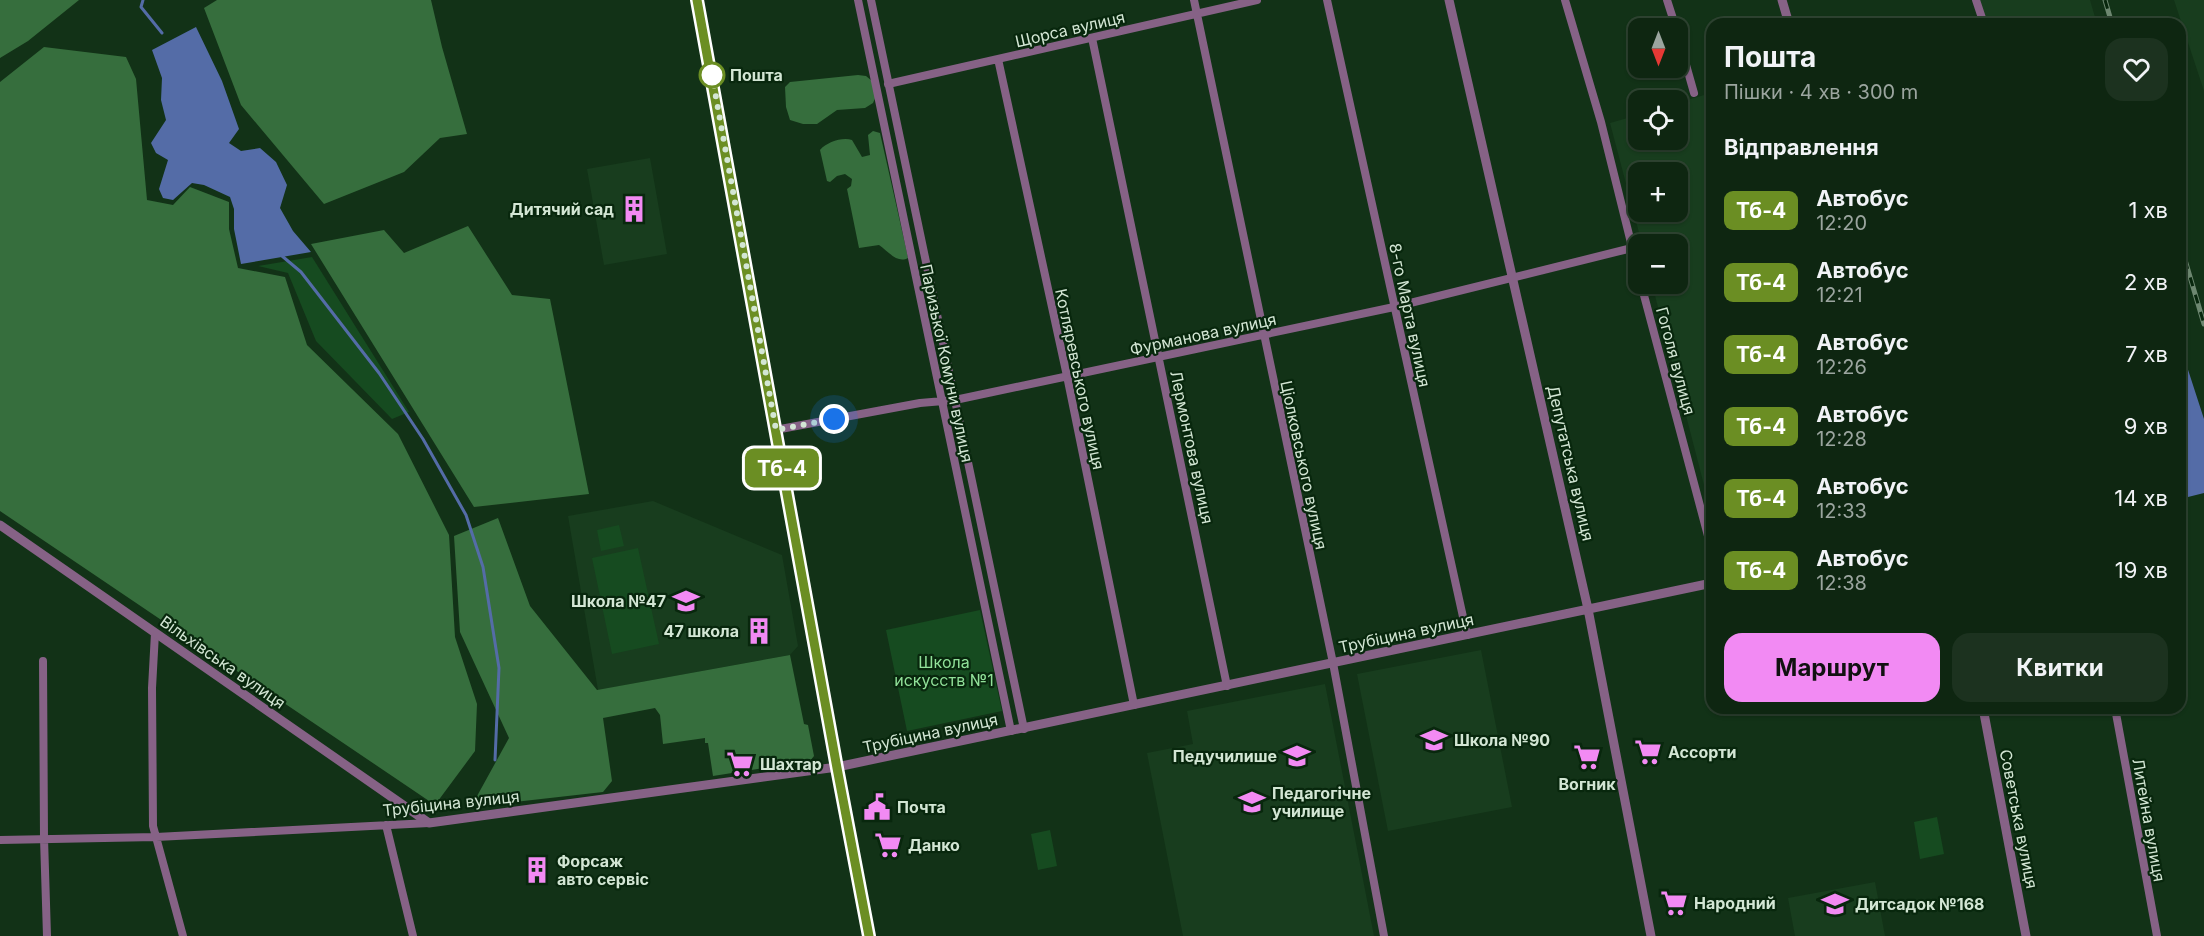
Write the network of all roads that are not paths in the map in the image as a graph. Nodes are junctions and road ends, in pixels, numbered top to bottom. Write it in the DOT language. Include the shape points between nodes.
graph roads {
  1 [pos="697,0"];
  2 [pos="858,0"];
  3 [pos="871,0"];
  4 [pos="1194,0"];
  5 [pos="1257,0"];
  6 [pos="1327,0"];
  7 [pos="1449,0"];
  8 [pos="1565,0"];
  9 [pos="1667,0"];
  10 [pos="1782,0"];
  11 [pos="1976,0"];
  12 [pos="1197,14"];
  13 [pos="1673,18"];
  14 [pos="1787,18"];
  15 [pos="1982,18"];
  16 [pos="1092,38"];
  17 [pos="998,59"];
  18 [pos="1688,72"];
  19 [pos="888,84"];
  20 [pos="1694,93"];
  21 [pos="1629,234"];
  22 [pos="1628,249"];
  23 [pos="1513,278"];
  24 [pos="1644,294"];
  25 [pos="1394,307"];
  26 [pos="1263,336"];
  27 [pos="1160,356"];
  28 [pos="1067,376"];
  29 [pos="955,400"];
  30 [pos="942,401"];
  31 [pos="776,430"];
  32 [pos="0,525"];
  33 [pos="1706,528"];
  34 [pos="1706,584"];
  35 [pos="1588,609"];
  36 [pos="155,633"];
  37 [pos="1467,635"];
  38 [pos="43,661"];
  39 [pos="1333,663"];
  40 [pos="1227,686"];
  41 [pos="1134,705"];
  42 [pos="1984,714"];
  43 [pos="2116,714"];
  44 [pos="1024,729"];
  45 [pos="1011,731"];
  46 [pos="837,768"];
  47 [pos="429,823"];
  48 [pos="386,825"];
  49 [pos="156,837"];
  50 [pos="44,838"];
  51 [pos="0,840"];
  52 [pos="47,936"];
  53 [pos="183,936"];
  54 [pos="414,936"];
  55 [pos="869,936"];
  56 [pos="1384,936"];
  57 [pos="1651,936"];
  58 [pos="2026,936"];
  59 [pos="2157,936"];
  1 -- 31 [label="main road"];
  2 -- 30 [label="street, Паризької Комуни вулиця"];
  3 -- 19 [label="street, Паризької Комуни вулиця"];
  4 -- 12 [label="street, Ціолковського вулиця"];
  5 -- 12 [label="street, Щорса вулиця"];
  6 -- 25 [label="street, 8-го Марта вулиця"];
  7 -- 23 [label="street, Депутатська вулиця"];
  8 -- 21 [label="street"];
  9 -- 13 [label="street"];
  10 -- 14 [label="street"];
  11 -- 15 [label="street"];
  12 -- 16 [label="street, Щорса вулиця"];
  12 -- 26 [label="street, Ціолковського вулиця"];
  16 -- 17 [label="street, Щорса вулиця"];
  16 -- 27 [label="street, Лермонтова вулиця"];
  17 -- 19 [label="street, Щорса вулиця"];
  17 -- 28 [label="street, Котляревського вулиця"];
  18 -- 20 [label="street"];
  19 -- 29 [label="street, Паризької Комуни вулиця"];
  22 -- 23 [label="street, Фурманова вулиця"];
  23 -- 25 [label="street, Фурманова вулиця"];
  23 -- 35 [label="street, Депутатська вулиця"];
  24 -- 33 [label="street, Гоголя вулиця"];
  25 -- 26 [label="street, Фурманова вулиця"];
  25 -- 37 [label="street, 8-го Марта вулиця"];
  26 -- 27 [label="street, Фурманова вулиця"];
  26 -- 39 [label="street, Ціолковського вулиця"];
  27 -- 28 [label="street, Фурманова вулиця"];
  27 -- 40 [label="street, Лермонтова вулиця"];
  28 -- 29 [label="street, Фурманова вулиця"];
  28 -- 41 [label="street, Котляревського вулиця"];
  29 -- 30 [label="street, Фурманова вулиця"];
  29 -- 44 [label="street, Паризької Комуни вулиця"];
  30 -- 31 [label="street, Фурманова вулиця"];
  30 -- 45 [label="street, Паризької Комуни вулиця"];
  31 -- 46 [label="main road"];
  32 -- 36 [label="street, Вільхівська вулиця"];
  34 -- 35 [label="street, Трубіцина вулиця"];
  35 -- 37 [label="street, Трубіцина вулиця"];
  35 -- 57 [label="street, Депутатська вулиця"];
  36 -- 47 [label="street, Вільхівська вулиця"];
  36 -- 49 [label="street" via="152,688"];
  37 -- 39 [label="street, Трубіцина вулиця"];
  38 -- 50 [label="street"];
  39 -- 40 [label="street, Трубіцина вулиця"];
  39 -- 56 [label="street, Ціолковського вулиця"];
  40 -- 41 [label="street, Трубіцина вулиця"];
  41 -- 44 [label="street, Трубіцина вулиця"];
  42 -- 58 [label="street, Советська вулиця"];
  43 -- 59 [label="street, Литейна вулиця"];
  44 -- 45 [label="street, Трубіцина вулиця"];
  45 -- 46 [label="street, Трубіцина вулиця"];
  46 -- 47 [label="street, Трубіцина вулиця"];
  46 -- 55 [label="main road"];
  47 -- 48 [label="street, Трубіцина вулиця"];
  48 -- 49 [label="street, Трубіцина вулиця"];
  48 -- 54 [label="street"];
  49 -- 50 [label="street, Трубіцина вулиця"];
  49 -- 53 [label="street"];
  50 -- 51 [label="street, Трубіцина вулиця"];
  50 -- 52 [label="street"];
}
